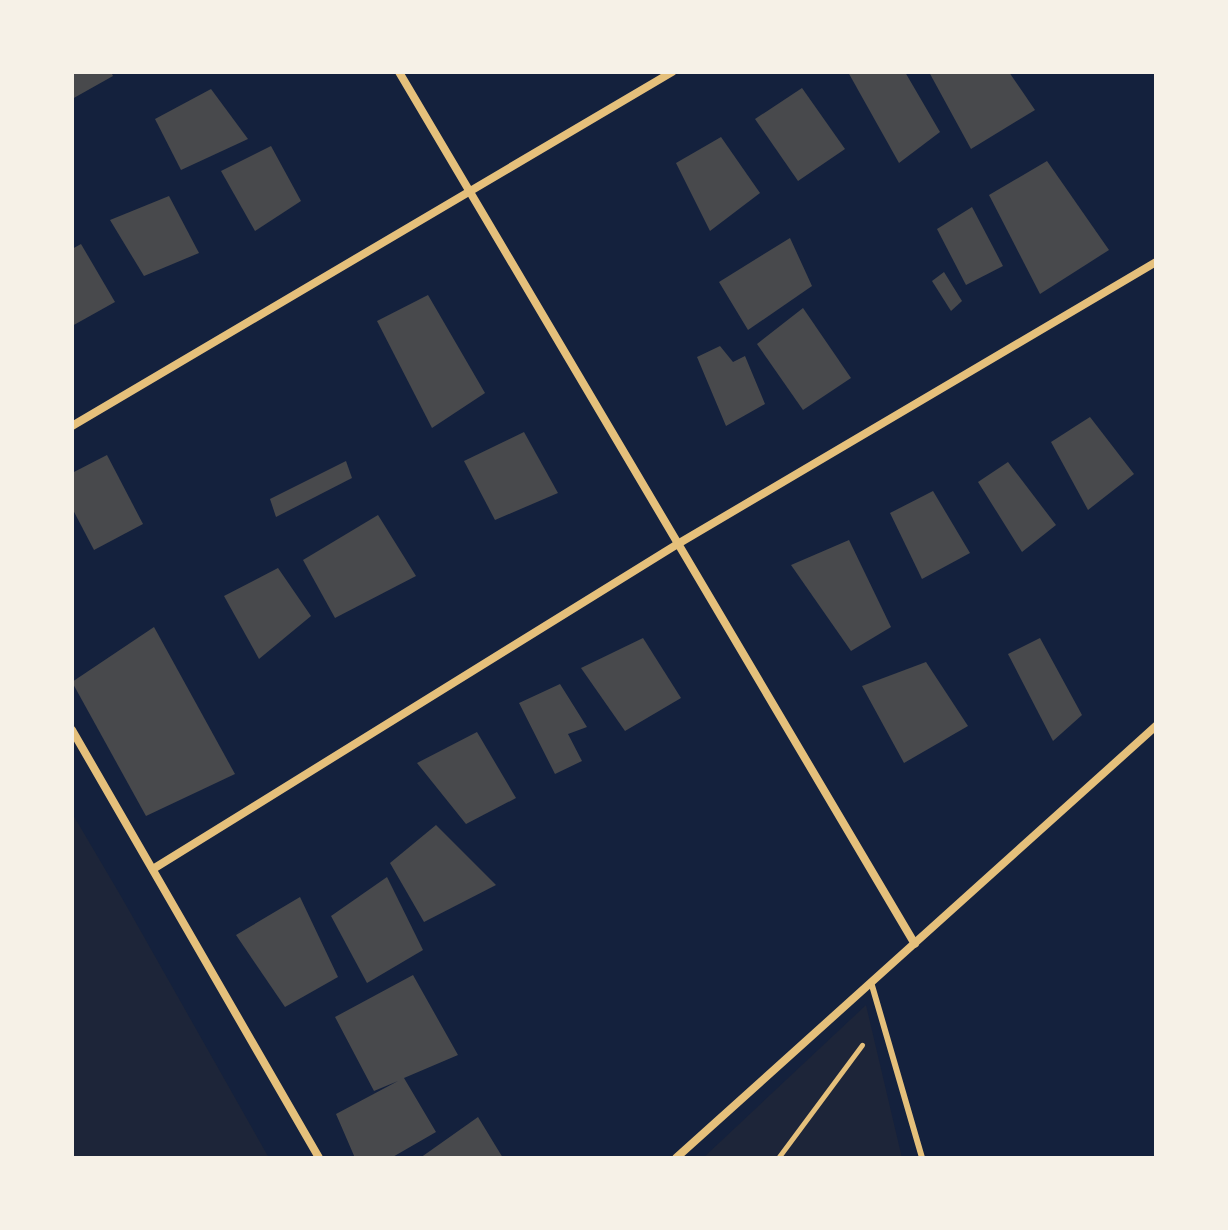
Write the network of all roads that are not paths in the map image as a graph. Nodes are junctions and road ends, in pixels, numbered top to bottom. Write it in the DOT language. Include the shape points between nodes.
graph roads {
  1 [pos="399,72"];
  2 [pos="672,72"];
  3 [pos="470,191"];
  4 [pos="1156,262"];
  5 [pos="72,426"];
  6 [pos="676,545"];
  7 [pos="1156,726"];
  8 [pos="72,730"];
  9 [pos="153,869"];
  10 [pos="915,944"];
  11 [pos="870,978"];
  12 [pos="319,1158"];
  13 [pos="676,1158"];
  14 [pos="922,1158"];
  1 -- 3 [label="street"];
  2 -- 3 [label="street"];
  3 -- 5 [label="street"];
  3 -- 6 [label="street"];
  4 -- 6 [label="street"];
  6 -- 9 [label="street"];
  6 -- 10 [label="street"];
  7 -- 10 [label="street"];
  8 -- 9 [label="street"];
  9 -- 12 [label="street"];
  10 -- 11 [label="street"];
  11 -- 13 [label="street"];
  11 -- 14 [label="lane"];
}
